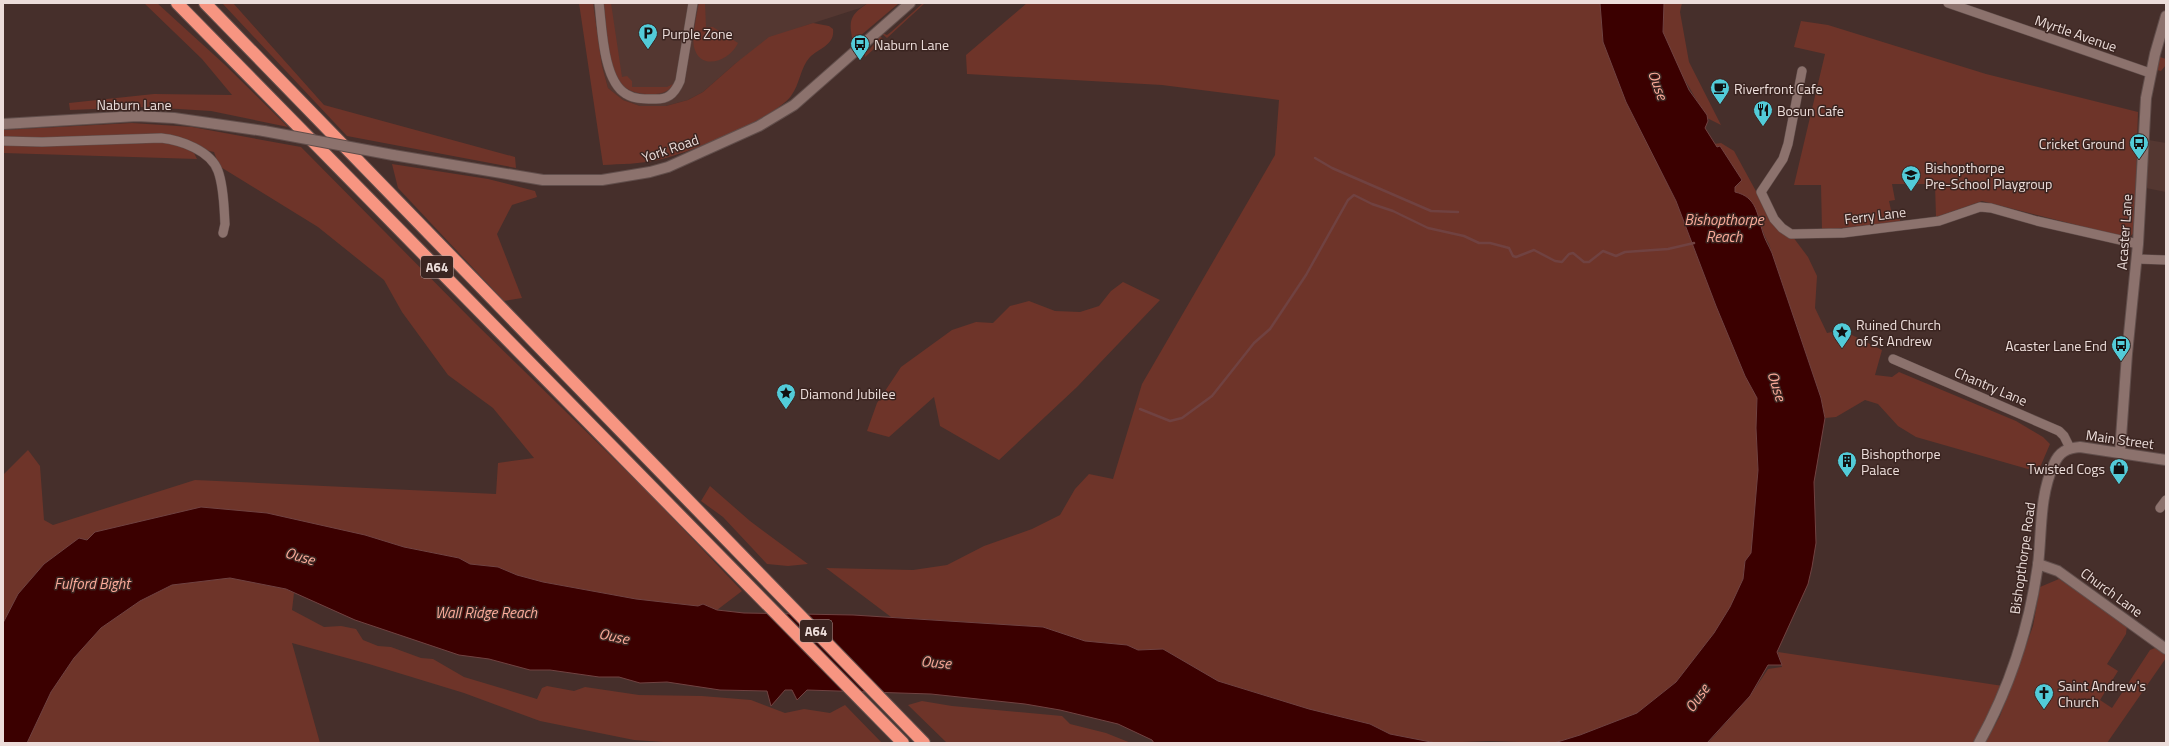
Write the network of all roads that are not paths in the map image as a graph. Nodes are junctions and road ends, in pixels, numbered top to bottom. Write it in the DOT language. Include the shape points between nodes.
graph roads {
  1 [pos="177,3"];
  2 [pos="205,3"];
  3 [pos="599,3"];
  4 [pos="693,3"];
  5 [pos="910,3"];
  6 [pos="1948,3"];
  7 [pos="2166,16"];
  8 [pos="1802,71"];
  9 [pos="2150,73"];
  10 [pos="3,124"];
  11 [pos="264,131"];
  12 [pos="3,141"];
  13 [pos="223,233"];
  14 [pos="2138,244"];
  15 [pos="2137,259"];
  16 [pos="2166,260"];
  17 [pos="1893,359"];
  18 [pos="2070,448"];
  19 [pos="2120,452"];
  20 [pos="2166,460"];
  21 [pos="2166,500"];
  22 [pos="2160,508"];
  23 [pos="2038,564"];
  24 [pos="2166,649"];
  25 [pos="903,743"];
  26 [pos="924,743"];
  27 [pos="1979,743"];
  1 -- 25 [label="highway, A64"];
  2 -- 26 [label="highway, A64"];
  3 -- 4 [label="street" via="610,75 618,87 637,99 666,99 676,90 680,81"];
  5 -- 11 [label="street, York Road, bridge" via="794,105 759,126 668,167 650,172 602,180 543,180"];
  6 -- 9 [label="street, Myrtle Avenue"];
  7 -- 9 [label="street, Acaster Lane"];
  8 -- 14 [label="street, Ferry Lane" via="1783,159 1761,192 1774,219 1791,234 1843,233 1939,221 1980,207"];
  9 -- 14 [label="street, Acaster Lane" via="2142,141"];
  10 -- 11 [label="street, Naburn Lane" via="137,116 174,118"];
  12 -- 13 [label="street" via="161,138 175,139 190,145 209,159 218,171 225,224"];
  14 -- 15 [label="street, Acaster Lane"];
  15 -- 16 [label="street"];
  15 -- 19 [label="street, Acaster Lane"];
  17 -- 18 [label="street, Chantry Lane" via="2059,431"];
  18 -- 19 [label="street, Main Street"];
  18 -- 23 [label="street, Bishopthorpe Road" via="2058,456 2051,471 2041,518"];
  19 -- 20 [label="street, Main Street"];
  21 -- 22 [label="street"];
  23 -- 24 [label="street, Church Lane" via="2058,571"];
  23 -- 27 [label="street, Bishopthorpe Road" via="2032,602 2019,652 2004,694"];
}
